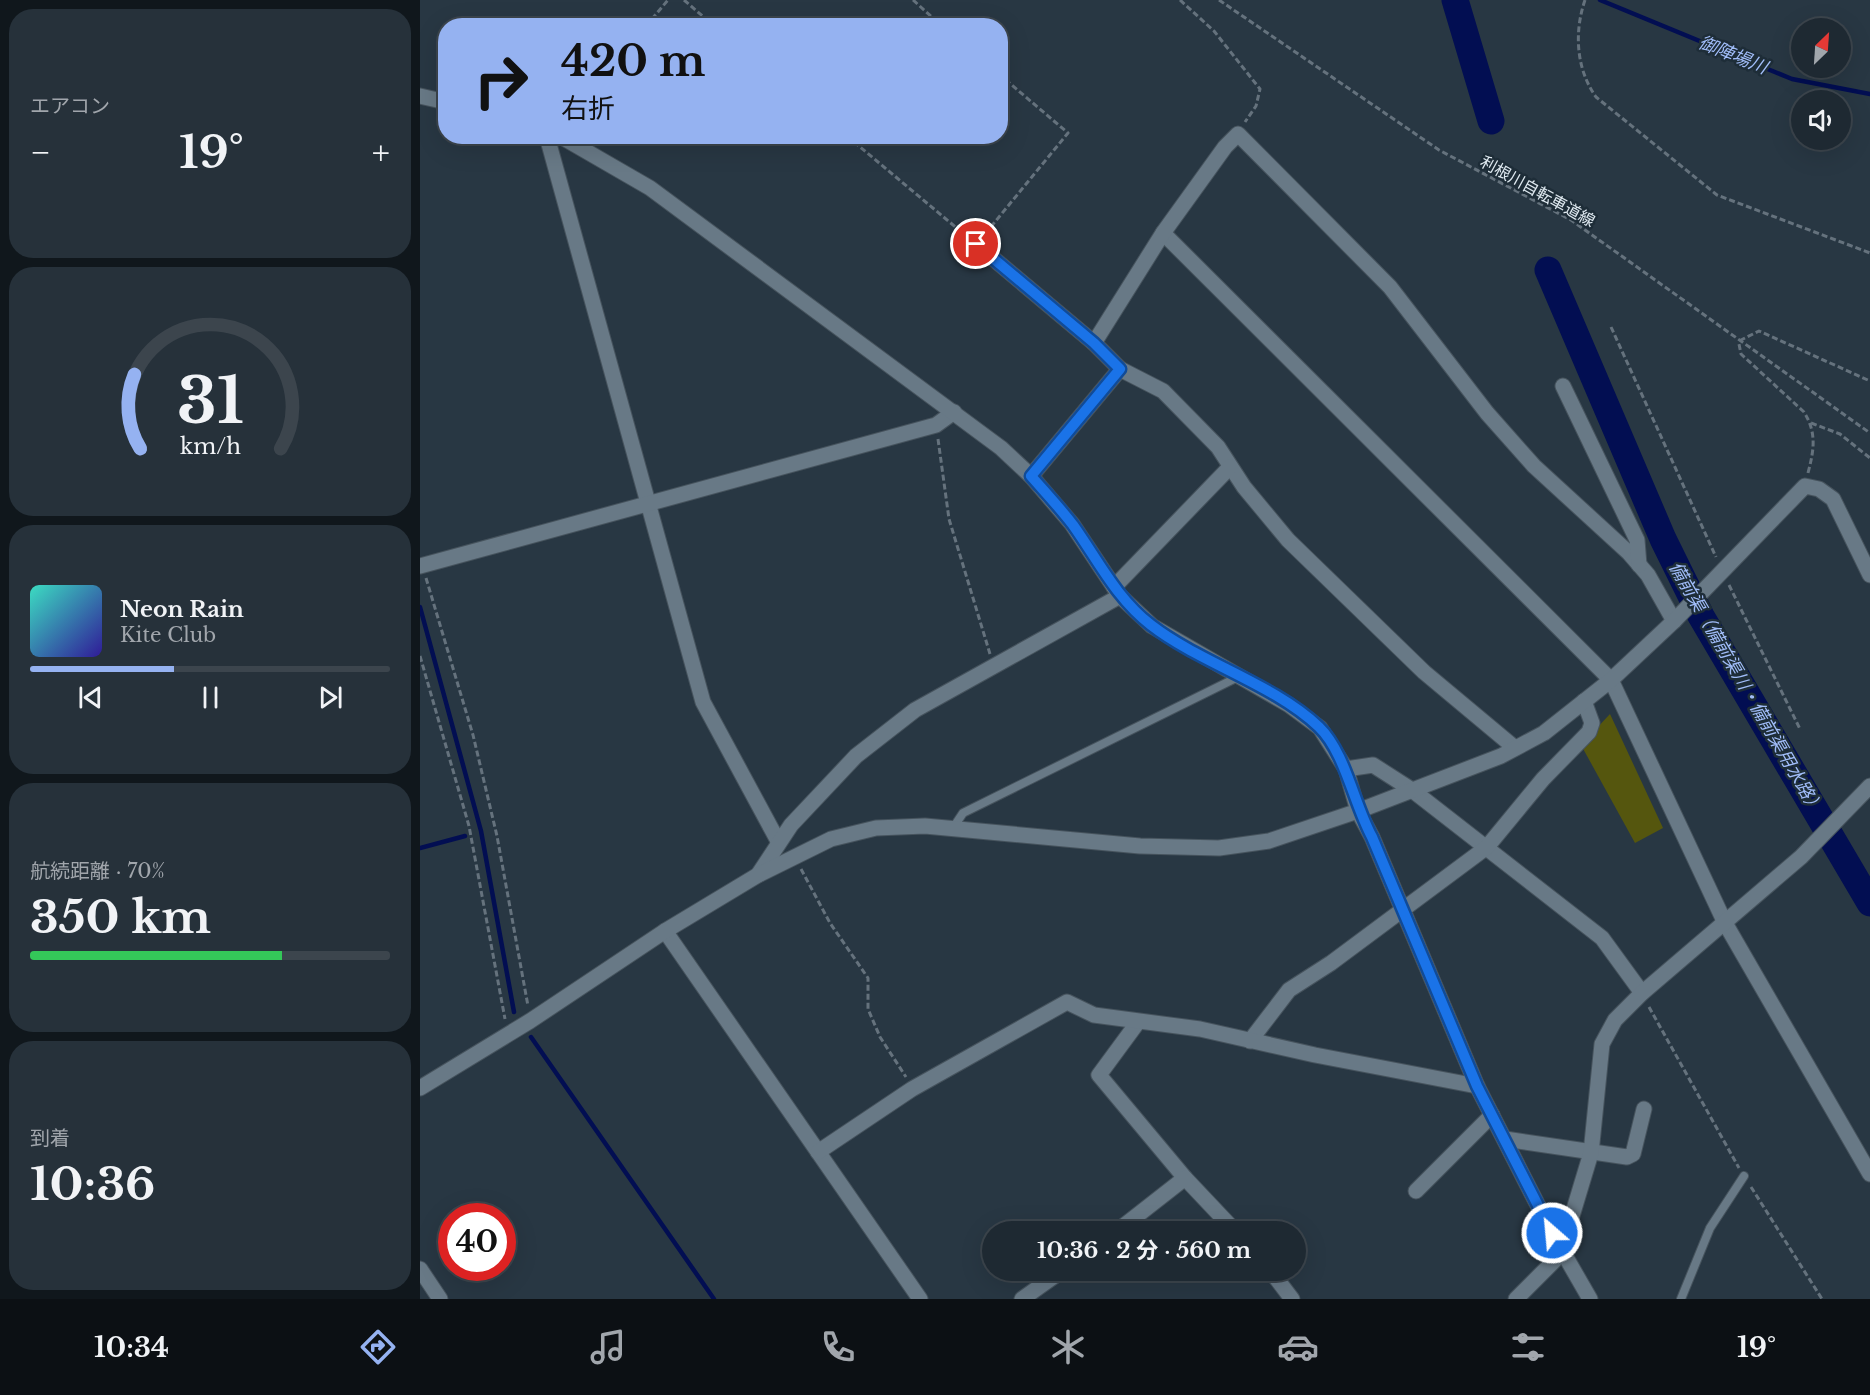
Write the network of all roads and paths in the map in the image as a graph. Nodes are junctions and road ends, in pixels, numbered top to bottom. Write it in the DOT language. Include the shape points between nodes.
graph roads {
  1 [pos="668,0"];
  2 [pos="684,0"];
  3 [pos="913,0"];
  4 [pos="1180,0"];
  5 [pos="1219,0"];
  6 [pos="1585,2"];
  7 [pos="653,18"];
  8 [pos="705,18"];
  9 [pos="933,18"];
  10 [pos="1008,82"];
  11 [pos="420,96"];
  12 [pos="438,100"];
  13 [pos="1238,134"];
  14 [pos="549,144"];
  15 [pos="574,144"];
  16 [pos="857,144"];
  17 [pos="1163,232"];
  18 [pos="976,244"];
  19 [pos="1870,253"];
  20 [pos="1611,327"];
  21 [pos="1741,340"];
  22 [pos="1094,343"];
  23 [pos="1120,369"];
  24 [pos="1870,381"];
  25 [pos="1563,386"];
  26 [pos="954,412"];
  27 [pos="1811,423"];
  28 [pos="936,425"];
  29 [pos="1870,433"];
  30 [pos="1870,458"];
  31 [pos="1230,467"];
  32 [pos="1031,476"];
  33 [pos="1805,486"];
  34 [pos="649,504"];
  35 [pos="421,565"];
  36 [pos="1639,565"];
  37 [pos="1870,575"];
  38 [pos="1717,577"];
  39 [pos="1117,592"];
  40 [pos="1674,621"];
  41 [pos="420,656"];
  42 [pos="993,666"];
  43 [pos="1238,676"];
  44 [pos="1611,680"];
  45 [pos="1584,701"];
  46 [pos="1800,729"];
  47 [pos="1515,748"];
  48 [pos="1346,769"];
  49 [pos="1870,786"];
  50 [pos="1412,790"];
  51 [pos="1358,811"];
  52 [pos="953,828"];
  53 [pos="778,842"];
  54 [pos="1487,847"];
  55 [pos="794,856"];
  56 [pos="758,875"];
  57 [pos="1403,910"];
  58 [pos="1725,923"];
  59 [pos="665,931"];
  60 [pos="1642,993"];
  61 [pos="530,1021"];
  62 [pos="1138,1022"];
  63 [pos="507,1032"];
  64 [pos="1250,1041"];
  65 [pos="1477,1086"];
  66 [pos="420,1088"];
  67 [pos="912,1089"];
  68 [pos="1644,1109"];
  69 [pos="1492,1115"];
  70 [pos="1504,1139"];
  71 [pos="818,1152"];
  72 [pos="1591,1153"];
  73 [pos="1870,1174"];
  74 [pos="1744,1176"];
  75 [pos="1185,1178"];
  76 [pos="1416,1191"];
  77 [pos="1130,1221"];
  78 [pos="1226,1221"];
  79 [pos="1562,1249"];
  80 [pos="420,1269"];
  81 [pos="1048,1281"];
  82 [pos="1278,1281"];
  83 [pos="440,1299"];
  84 [pos="920,1299"];
  85 [pos="1022,1299"];
  86 [pos="1292,1299"];
  87 [pos="1516,1299"];
  88 [pos="1590,1299"];
  89 [pos="1681,1299"];
  90 [pos="1822,1299"];
  1 -- 7 [label="path"];
  2 -- 8 [label="path"];
  3 -- 9 [label="path"];
  4 -- 13 [label="path" via="1214,31 1260,89 1256,106"];
  5 -- 21 [label="path, 利根川自転車道線" via="1439,150 1572,220"];
  6 -- 19 [label="path" via="1579,53 1586,83 1596,97 1717,195"];
  10 -- 18 [label="path" via="1068,133"];
  11 -- 12 [label="street"];
  13 -- 17 [label="street"];
  13 -- 36 [label="street" via="1390,287 1487,413 1534,466"];
  14 -- 34 [label="street"];
  15 -- 26 [label="street" via="650,188"];
  16 -- 18 [label="path"];
  17 -- 22 [label="street"];
  17 -- 44 [label="street"];
  18 -- 22 [label="street"];
  20 -- 38 [label="path"];
  21 -- 24 [label="path" via="1759,331"];
  21 -- 27 [label="path" via="1741,354"];
  21 -- 29 [label="path, 利根川自転車道線"];
  22 -- 23 [label="street"];
  23 -- 31 [label="street" via="1163,392 1218,447"];
  23 -- 32 [label="street"];
  25 -- 36 [label="street" via="1637,540"];
  26 -- 28 [label="street"];
  26 -- 32 [label="street"];
  27 -- 30 [label="path" via="1840,434"];
  27 -- 33 [label="path" via="1815,446"];
  28 -- 34 [label="street"];
  28 -- 42 [label="path" via="949,519"];
  31 -- 39 [label="street"];
  31 -- 47 [label="street" via="1288,540 1326,578 1424,672"];
  32 -- 39 [label="street" via="1072,524"];
  33 -- 37 [label="street" via="1819,489 1833,499"];
  33 -- 38 [label="street"];
  34 -- 35 [label="street"];
  34 -- 53 [label="street" via="703,702"];
  35 -- 61 [label="path" via="473,735 497,836"];
  36 -- 40 [label="street"];
  38 -- 40 [label="street"];
  38 -- 46 [label="path"];
  39 -- 42 [label="street"];
  39 -- 43 [label="street" via="1152,626"];
  40 -- 44 [label="street"];
  41 -- 63 [label="path" via="469,826"];
  42 -- 53 [label="street" via="915,710 856,756"];
  43 -- 48 [label="street" via="1290,705 1320,728"];
  43 -- 52 [label="lane" via="963,813"];
  44 -- 45 [label="street"];
  44 -- 58 [label="street"];
  45 -- 47 [label="street" via="1544,733"];
  45 -- 54 [label="street" via="1593,723 1589,732 1543,779"];
  47 -- 50 [label="street"];
  48 -- 50 [label="street" via="1373,765"];
  48 -- 51 [label="street"];
  49 -- 58 [label="street" via="1801,856"];
  50 -- 51 [label="street"];
  50 -- 54 [label="street"];
  51 -- 52 [label="street" via="1269,842 1219,848 1140,846"];
  51 -- 57 [label="street"];
  52 -- 55 [label="street" via="876,828 831,839"];
  53 -- 56 [label="street"];
  54 -- 57 [label="street"];
  54 -- 60 [label="street" via="1602,938"];
  55 -- 56 [label="street"];
  55 -- 67 [label="path" via="831,923 868,978 868,1009"];
  56 -- 59 [label="street"];
  57 -- 64 [label="street" via="1289,990"];
  57 -- 65 [label="street"];
  58 -- 60 [label="street"];
  58 -- 73 [label="street"];
  59 -- 61 [label="street"];
  59 -- 71 [label="street"];
  60 -- 72 [label="street" via="1615,1020 1602,1044"];
  60 -- 74 [label="path"];
  61 -- 63 [label="street"];
  62 -- 64 [label="street" via="1200,1029"];
  62 -- 67 [label="street" via="1094,1015 1067,1002"];
  62 -- 75 [label="street" via="1099,1075"];
  63 -- 66 [label="street"];
  64 -- 65 [label="street"];
  65 -- 69 [label="street"];
  67 -- 71 [label="street"];
  68 -- 72 [label="street" via="1633,1154 1627,1157"];
  69 -- 70 [label="street"];
  69 -- 76 [label="street"];
  70 -- 72 [label="street"];
  70 -- 79 [label="street"];
  71 -- 84 [label="street"];
  72 -- 79 [label="street"];
  74 -- 89 [label="lane" via="1710,1228"];
  74 -- 90 [label="path"];
  75 -- 77 [label="street"];
  75 -- 78 [label="street"];
  79 -- 87 [label="street"];
  79 -- 88 [label="street"];
  80 -- 83 [label="street"];
  81 -- 85 [label="street"];
  82 -- 86 [label="street"];
}
